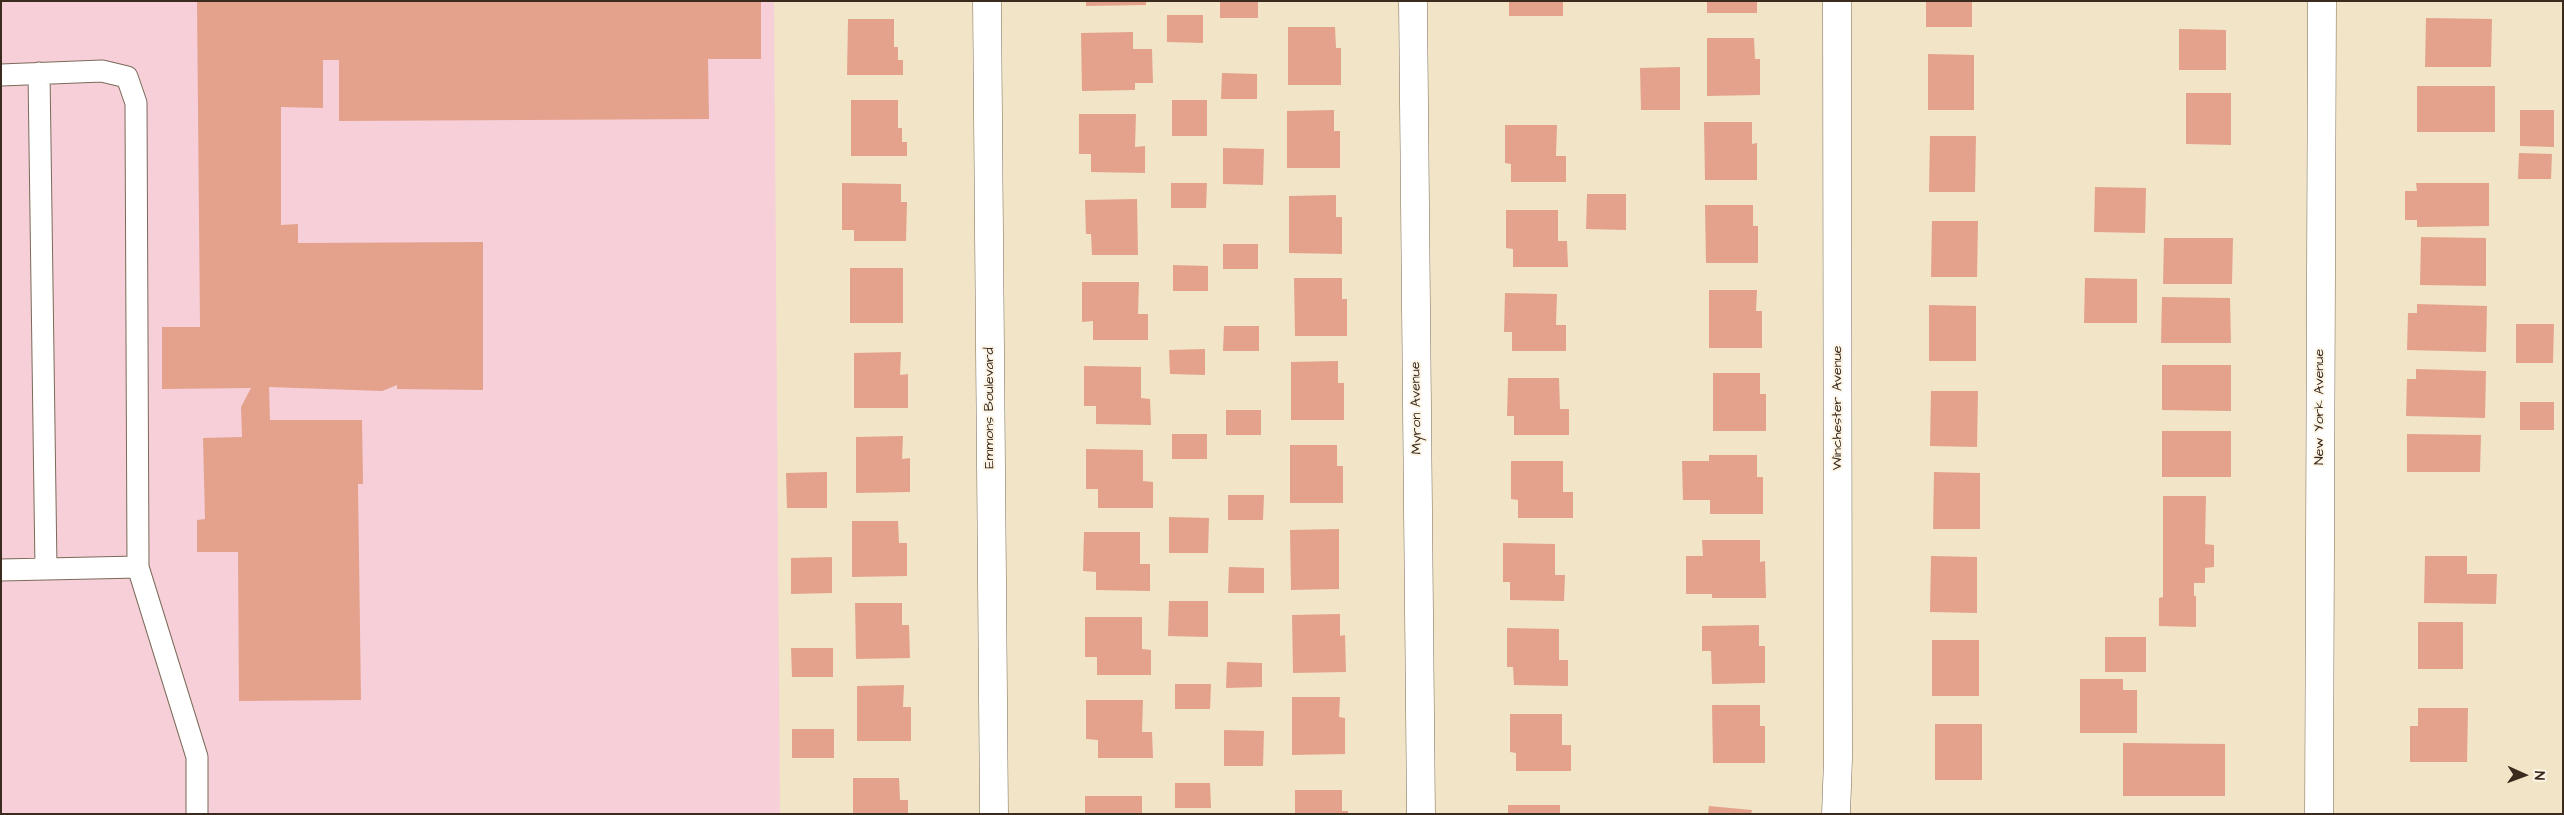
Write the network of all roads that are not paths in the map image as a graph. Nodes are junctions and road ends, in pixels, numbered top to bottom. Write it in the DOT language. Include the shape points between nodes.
graph roads {
  1 [pos="987,1"];
  2 [pos="1413,1"];
  3 [pos="1838,1"];
  4 [pos="2322,1"];
  5 [pos="39,73"];
  6 [pos="1,75"];
  7 [pos="138,567"];
  8 [pos="46,569"];
  9 [pos="1,570"];
  10 [pos="197,814"];
  11 [pos="994,814"];
  12 [pos="1421,814"];
  13 [pos="1836,814"];
  14 [pos="2319,814"];
  1 -- 11 [label="street, Emmons Boulevard"];
  2 -- 12 [label="street, Myron Avenue"];
  3 -- 13 [label="street, Winchester Avenue"];
  4 -- 14 [label="street, New York Avenue"];
  5 -- 6 [label="lane"];
  5 -- 7 [label="lane" via="102,71 127,77 136,102"];
  5 -- 8 [label="lane"];
  7 -- 8 [label="lane"];
  7 -- 10 [label="lane" via="197,757"];
  8 -- 9 [label="lane"];
}
